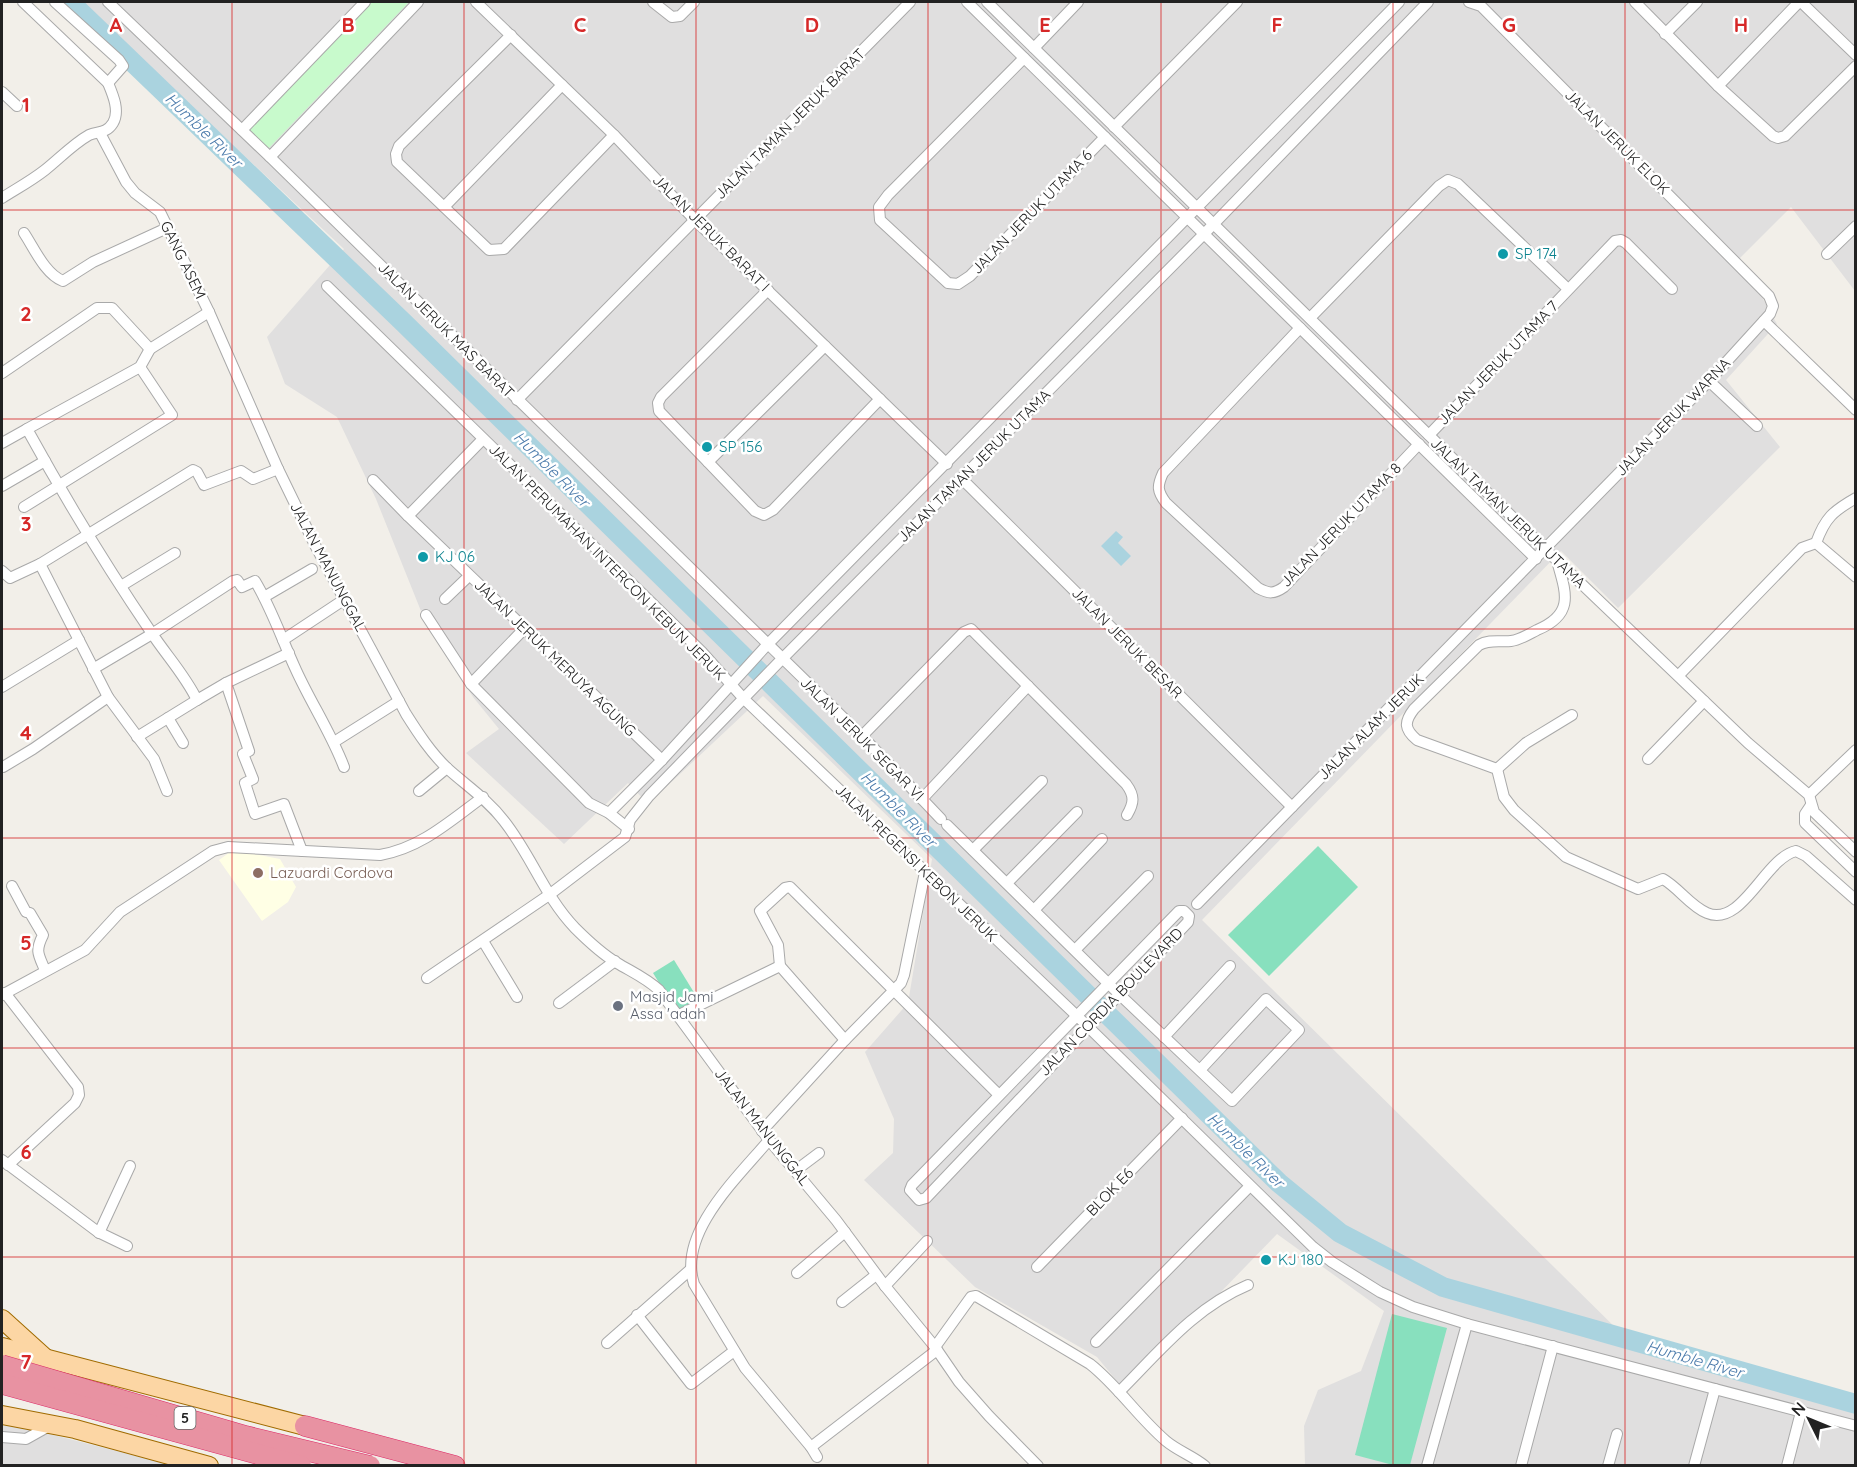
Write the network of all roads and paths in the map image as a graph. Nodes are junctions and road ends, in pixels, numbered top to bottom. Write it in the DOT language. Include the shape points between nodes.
graph roads {
  1 [pos="23,2"];
  2 [pos="55,2"];
  3 [pos="108,2"];
  4 [pos="365,2"];
  5 [pos="417,2"];
  6 [pos="476,2"];
  7 [pos="653,2"];
  8 [pos="694,2"];
  9 [pos="910,2"];
  10 [pos="967,2"];
  11 [pos="987,2"];
  12 [pos="1078,2"];
  13 [pos="1237,2"];
  14 [pos="1399,2"];
  15 [pos="1428,2"];
  16 [pos="1469,2"];
  17 [pos="1635,2"];
  18 [pos="1697,2"];
  19 [pos="1800,2"];
  20 [pos="1480,4"];
  21 [pos="1665,34"];
  22 [pos="510,35"];
  23 [pos="1034,48"];
  24 [pos="1856,55"];
  25 [pos="1024,58"];
  26 [pos="1856,66"];
  27 [pos="108,83"];
  28 [pos="562,84"];
  29 [pos="1719,86"];
  30 [pos="2,92"];
  31 [pos="2,109"];
  32 [pos="1114,127"];
  33 [pos="242,130"];
  34 [pos="100,133"];
  35 [pos="614,135"];
  36 [pos="1105,137"];
  37 [pos="270,157"];
  38 [pos="2,198"];
  39 [pos="444,207"];
  40 [pos="1196,207"];
  41 [pos="1187,217"];
  42 [pos="695,220"];
  43 [pos="1213,224"];
  44 [pos="1856,226"];
  45 [pos="167,228"];
  46 [pos="24,232"];
  47 [pos="1204,234"];
  48 [pos="1827,254"];
  49 [pos="327,286"];
  50 [pos="1672,289"];
  51 [pos="768,290"];
  52 [pos="1569,290"];
  53 [pos="209,312"];
  54 [pos="1310,318"];
  55 [pos="1764,321"];
  56 [pos="1300,328"];
  57 [pos="825,346"];
  58 [pos="150,349"];
  59 [pos="1058,350"];
  60 [pos="1074,365"];
  61 [pos="140,367"];
  62 [pos="2,373"];
  63 [pos="1709,381"];
  64 [pos="880,399"];
  65 [pos="517,400"];
  66 [pos="1856,410"];
  67 [pos="1757,426"];
  68 [pos="27,429"];
  69 [pos="1429,435"];
  70 [pos="483,439"];
  71 [pos="2,443"];
  72 [pos="1419,444"];
  73 [pos="45,461"];
  74 [pos="708,462"];
  75 [pos="946,464"];
  76 [pos="278,469"];
  77 [pos="963,478"];
  78 [pos="373,480"];
  79 [pos="2,486"];
  80 [pos="59,486"];
  81 [pos="1856,498"];
  82 [pos="24,507"];
  83 [pos="408,516"];
  84 [pos="89,534"];
  85 [pos="1816,543"];
  86 [pos="1545,549"];
  87 [pos="175,553"];
  88 [pos="1536,559"];
  89 [pos="1557,561"];
  90 [pos="40,564"];
  91 [pos="312,569"];
  92 [pos="2,571"];
  93 [pos="469,576"];
  94 [pos="1856,577"];
  95 [pos="121,586"];
  96 [pos="264,597"];
  97 [pos="345,599"];
  98 [pos="445,599"];
  99 [pos="426,615"];
  100 [pos="524,629"];
  101 [pos="152,634"];
  102 [pos="79,640"];
  103 [pos="283,640"];
  104 [pos="764,649"];
  105 [pos="289,652"];
  106 [pos="779,662"];
  107 [pos="93,669"];
  108 [pos="1679,675"];
  109 [pos="226,683"];
  110 [pos="471,684"];
  111 [pos="731,685"];
  112 [pos="1028,686"];
  113 [pos="2,687"];
  114 [pos="108,697"];
  115 [pos="744,699"];
  116 [pos="197,700"];
  117 [pos="399,701"];
  118 [pos="1704,701"];
  119 [pos="1572,715"];
  120 [pos="168,718"];
  121 [pos="137,736"];
  122 [pos="862,736"];
  123 [pos="334,742"];
  124 [pos="183,743"];
  125 [pos="1856,750"];
  126 [pos="1648,759"];
  127 [pos="662,760"];
  128 [pos="344,767"];
  129 [pos="3,768"];
  130 [pos="447,768"];
  131 [pos="1497,769"];
  132 [pos="1042,781"];
  133 [pos="167,791"];
  134 [pos="419,791"];
  135 [pos="483,797"];
  136 [pos="922,799"];
  137 [pos="1810,800"];
  138 [pos="1292,807"];
  139 [pos="1077,812"];
  140 [pos="609,813"];
  141 [pos="1127,815"];
  142 [pos="628,830"];
  143 [pos="1102,839"];
  144 [pos="973,850"];
  145 [pos="302,851"];
  146 [pos="1856,852"];
  147 [pos="925,872"];
  148 [pos="1856,872"];
  149 [pos="1148,876"];
  150 [pos="1007,884"];
  151 [pos="12,886"];
  152 [pos="549,895"];
  153 [pos="1856,900"];
  154 [pos="1197,904"];
  155 [pos="1034,910"];
  156 [pos="483,941"];
  157 [pos="1075,950"];
  158 [pos="615,961"];
  159 [pos="780,966"];
  160 [pos="1230,966"];
  161 [pos="45,970"];
  162 [pos="427,978"];
  163 [pos="1106,986"];
  164 [pos="893,992"];
  165 [pos="3,994"];
  166 [pos="1117,996"];
  167 [pos="517,997"];
  168 [pos="559,1003"];
  169 [pos="1081,1012"];
  170 [pos="677,1016"];
  171 [pos="1091,1024"];
  172 [pos="1164,1037"];
  173 [pos="844,1040"];
  174 [pos="1200,1070"];
  175 [pos="999,1095"];
  176 [pos="1182,1118"];
  177 [pos="765,1136"];
  178 [pos="819,1153"];
  179 [pos="4,1162"];
  180 [pos="130,1166"];
  181 [pos="795,1171"];
  182 [pos="1250,1186"];
  183 [pos="845,1232"];
  184 [pos="99,1233"];
  185 [pos="927,1241"];
  186 [pos="127,1246"];
  187 [pos="1037,1266"];
  188 [pos="691,1269"];
  189 [pos="797,1272"];
  190 [pos="876,1275"];
  191 [pos="1248,1285"];
  192 [pos="885,1286"];
  193 [pos="842,1302"];
  194 [pos="637,1315"];
  195 [pos="2,1319"];
  196 [pos="1467,1324"];
  197 [pos="1096,1342"];
  198 [pos="607,1343"];
  199 [pos="1553,1346"];
  200 [pos="2,1347"];
  201 [pos="936,1349"];
  202 [pos="734,1351"];
  203 [pos="45,1359"];
  204 [pos="2,1365"];
  205 [pos="2,1384"];
  206 [pos="1715,1389"];
  207 [pos="1119,1392"];
  208 [pos="1801,1412"];
  209 [pos="2,1415"];
  210 [pos="297,1423"];
  211 [pos="53,1424"];
  212 [pos="1856,1426"];
  213 [pos="1617,1434"];
  214 [pos="2,1437"];
  215 [pos="811,1447"];
  216 [pos="818,1457"];
  217 [pos="200,1464"];
  218 [pos="289,1466"];
  219 [pos="301,1466"];
  220 [pos="370,1466"];
  221 [pos="455,1466"];
  222 [pos="1038,1466"];
  223 [pos="1205,1466"];
  224 [pos="1427,1466"];
  225 [pos="1521,1466"];
  226 [pos="1608,1466"];
  227 [pos="1694,1466"];
  228 [pos="1787,1466"];
  1 -- 27 [label="street"];
  2 -- 27 [label="street" via="123,66"];
  3 -- 33 [label="street, JALAN JERUK MAS BARAT"];
  4 -- 33 [label="street"];
  5 -- 37 [label="street"];
  6 -- 22 [label="street, JALAN JERUK BARAT I"];
  7 -- 8 [label="street" via="672,17 680,16"];
  9 -- 42 [label="street, JALAN TAMAN JERUK BARAT"];
  10 -- 25 [label="street, JALAN TAMAN JERUK UTAMA"];
  11 -- 23 [label="street, JALAN TAMAN JERUK UTAMA"];
  12 -- 23 [label="street"];
  13 -- 32 [label="street"];
  14 -- 40 [label="street, JALAN TAMAN JERUK UTAMA"];
  15 -- 43 [label="street, JALAN TAMAN JERUK UTAMA"];
  16 -- 20 [label="street, JALAN JERUK ELOK"];
  17 -- 21 [label="street"];
  18 -- 21 [label="street"];
  19 -- 24 [label="street"];
  19 -- 29 [label="street"];
  20 -- 55 [label="street, JALAN JERUK ELOK" via="1773,301"];
  21 -- 29 [label="street"];
  22 -- 28 [label="street, JALAN JERUK BARAT I"];
  22 -- 39 [label="street" via="399,146 397,162"];
  23 -- 32 [label="street, JALAN TAMAN JERUK UTAMA"];
  25 -- 36 [label="street, JALAN TAMAN JERUK UTAMA"];
  25 -- 36 [label="street, JALAN JERUK UTAMA 6" via="888,195 879,207 880,220 948,283 958,284"];
  26 -- 29 [label="street" via="1785,136 1778,138"];
  27 -- 34 [label="street" via="115,101 115,120"];
  28 -- 35 [label="street, JALAN JERUK BARAT I"];
  28 -- 39 [label="street"];
  30 -- 31 [label="street" via="14,103"];
  32 -- 40 [label="street, JALAN TAMAN JERUK UTAMA"];
  33 -- 37 [label="street, JALAN JERUK MAS BARAT"];
  34 -- 38 [label="street" via="83,139 43,172"];
  34 -- 45 [label="street, GANG ASEM" via="126,182 156,208"];
  35 -- 39 [label="street" via="504,249 489,250"];
  35 -- 42 [label="street, JALAN JERUK BARAT I"];
  36 -- 41 [label="street, JALAN TAMAN JERUK UTAMA"];
  37 -- 65 [label="street, JALAN JERUK MAS BARAT"];
  40 -- 41 [label="street, JALAN TAMAN JERUK UTAMA"];
  40 -- 43 [label="street, JALAN TAMAN JERUK UTAMA"];
  41 -- 47 [label="street, JALAN TAMAN JERUK UTAMA"];
  41 -- 59 [label="street, JALAN TAMAN JERUK UTAMA"];
  42 -- 51 [label="street, JALAN JERUK BARAT I"];
  42 -- 65 [label="street, JALAN TAMAN JERUK BARAT"];
  43 -- 47 [label="street, JALAN TAMAN JERUK UTAMA"];
  43 -- 54 [label="street, JALAN TAMAN JERUK UTAMA"];
  44 -- 48 [label="street"];
  45 -- 46 [label="street" via="93,262 63,281 43,263"];
  45 -- 53 [label="street, GANG ASEM"];
  47 -- 56 [label="street, JALAN TAMAN JERUK UTAMA"];
  47 -- 60 [label="street, JALAN TAMAN JERUK UTAMA"];
  49 -- 70 [label="street, JALAN PERUMAHAN INTERCON KEBUN JERUK"];
  50 -- 52 [label="street" via="1621,240 1615,241"];
  51 -- 57 [label="street, JALAN JERUK BARAT I"];
  51 -- 74 [label="street" via="658,403 659,411"];
  52 -- 54 [label="street, JALAN JERUK UTAMA 7" via="1458,184 1448,180"];
  52 -- 69 [label="street, JALAN JERUK UTAMA 7"];
  53 -- 58 [label="street"];
  53 -- 76 [label="street, JALAN MANUNGGAL"];
  54 -- 69 [label="street, JALAN TAMAN JERUK UTAMA"];
  55 -- 63 [label="street, JALAN JERUK WARNA"];
  55 -- 66 [label="street"];
  56 -- 72 [label="street, JALAN TAMAN JERUK UTAMA"];
  56 -- 72 [label="street, JALAN JERUK UTAMA 8" via="1163,472 1157,484 1166,503 1258,588 1277,592"];
  57 -- 64 [label="street, JALAN JERUK BARAT I"];
  57 -- 74 [label="street"];
  58 -- 61 [label="street"];
  58 -- 62 [label="street" via="112,308 105,306"];
  59 -- 60 [label="street"];
  59 -- 75 [label="street, JALAN TAMAN JERUK UTAMA"];
  60 -- 77 [label="street, JALAN TAMAN JERUK UTAMA"];
  61 -- 68 [label="street"];
  61 -- 80 [label="street" via="172,415"];
  63 -- 67 [label="street"];
  63 -- 86 [label="street, JALAN JERUK WARNA"];
  64 -- 74 [label="street" via="764,515"];
  64 -- 75 [label="street, JALAN JERUK BARAT I"];
  65 -- 104 [label="street, JALAN JERUK MAS BARAT"];
  68 -- 71 [label="street"];
  68 -- 73 [label="street"];
  69 -- 86 [label="street, JALAN TAMAN JERUK UTAMA"];
  70 -- 83 [label="street, JALAN PERUMAHAN INTERCON KEBUN JERUK"];
  70 -- 111 [label="street, JALAN PERUMAHAN INTERCON KEBUN JERUK" via="702,652"];
  72 -- 88 [label="street, JALAN TAMAN JERUK UTAMA"];
  73 -- 79 [label="street"];
  73 -- 80 [label="street"];
  75 -- 104 [label="street, JALAN TAMAN JERUK UTAMA"];
  76 -- 84 [label="street" via="253,479 241,471 204,485 193,470"];
  76 -- 97 [label="street, JALAN MANUNGGAL"];
  77 -- 106 [label="street, JALAN TAMAN JERUK UTAMA"];
  77 -- 138 [label="street, JALAN JERUK BESAR"];
  78 -- 83 [label="street, JALAN JERUK MERUYA AGUNG"];
  80 -- 82 [label="street"];
  80 -- 84 [label="street"];
  81 -- 85 [label="street" via="1835,510"];
  83 -- 93 [label="street, JALAN JERUK MERUYA AGUNG"];
  84 -- 90 [label="street"];
  84 -- 95 [label="street"];
  85 -- 94 [label="street"];
  85 -- 108 [label="street" via="1802,548"];
  86 -- 88 [label="street, JALAN ALAM JERUK"];
  86 -- 89 [label="street, JALAN TAMAN JERUK UTAMA"];
  87 -- 95 [label="street"];
  88 -- 138 [label="street, JALAN ALAM JERUK"];
  89 -- 108 [label="street, JALAN TAMAN JERUK UTAMA"];
  89 -- 131 [label="street" via="1567,600 1554,621 1516,640 1479,645 1406,719 1409,733 1417,740"];
  90 -- 92 [label="street" via="10,578"];
  90 -- 102 [label="street"];
  91 -- 96 [label="street"];
  93 -- 98 [label="street"];
  93 -- 100 [label="street, JALAN JERUK MERUYA AGUNG"];
  95 -- 101 [label="street"];
  96 -- 101 [label="street" via="255,581 242,587 237,580 233,581"];
  96 -- 103 [label="street"];
  97 -- 103 [label="street"];
  97 -- 117 [label="street, JALAN MANUNGGAL"];
  99 -- 110 [label="street"];
  100 -- 110 [label="street"];
  100 -- 127 [label="street, JALAN JERUK MERUYA AGUNG"];
  101 -- 107 [label="street"];
  101 -- 116 [label="street"];
  102 -- 107 [label="street"];
  102 -- 113 [label="street"];
  103 -- 105 [label="street"];
  104 -- 106 [label="street, JALAN JERUK MAS BARAT"];
  104 -- 111 [label="street, JALAN TAMAN JERUK UTAMA"];
  105 -- 109 [label="street"];
  105 -- 123 [label="street"];
  106 -- 115 [label="street, JALAN TAMAN JERUK UTAMA"];
  106 -- 122 [label="street, JALAN JERUK SEGAR VI"];
  107 -- 114 [label="street"];
  108 -- 118 [label="street, JALAN TAMAN JERUK UTAMA"];
  109 -- 116 [label="street"];
  109 -- 145 [label="street" via="249,751 243,754 253,779 245,783 255,814 284,804"];
  110 -- 140 [label="street" via="589,803"];
  111 -- 115 [label="street, JALAN PERUMAHAN INTERCON KEBUN JERUK"];
  111 -- 127 [label="street, JALAN TAMAN JERUK UTAMA"];
  112 -- 122 [label="street" via="971,629"];
  112 -- 136 [label="street"];
  112 -- 141 [label="street" via="1133,793 1134,804"];
  114 -- 121 [label="street"];
  114 -- 129 [label="street"];
  115 -- 142 [label="street, JALAN TAMAN JERUK UTAMA" via="649,796 630,820"];
  115 -- 147 [label="street, JALAN REGENSI KEBON JERUK"];
  116 -- 120 [label="street"];
  117 -- 123 [label="street"];
  117 -- 130 [label="street, JALAN MANUNGGAL" via="420,737"];
  118 -- 126 [label="street"];
  118 -- 137 [label="street, JALAN TAMAN JERUK UTAMA"];
  119 -- 131 [label="street" via="1526,743"];
  120 -- 121 [label="street"];
  120 -- 124 [label="street"];
  121 -- 133 [label="street" via="154,759"];
  122 -- 136 [label="street, JALAN JERUK SEGAR VI"];
  123 -- 128 [label="street"];
  125 -- 137 [label="street"];
  127 -- 140 [label="street, JALAN TAMAN JERUK UTAMA"];
  130 -- 134 [label="street"];
  130 -- 135 [label="street, JALAN MANUNGGAL"];
  131 -- 153 [label="street" via="1504,797 1514,810 1566,857 1624,885 1638,889 1663,879 1707,913 1718,916 1732,912 1781,857 1796,851 1806,855"];
  132 -- 144 [label="street"];
  135 -- 145 [label="street" via="422,841 399,851 380,855"];
  135 -- 152 [label="street, JALAN MANUNGGAL" via="506,823"];
  136 -- 144 [label="street, JALAN JERUK SEGAR VI"];
  137 -- 146 [label="street, JALAN TAMAN JERUK UTAMA" via="1814,812"];
  137 -- 148 [label="street" via="1805,823"];
  138 -- 154 [label="street, JALAN ALAM JERUK"];
  139 -- 150 [label="street"];
  140 -- 142 [label="street"];
  142 -- 152 [label="street, JALAN TAMAN JERUK UTAMA" via="625,837"];
  143 -- 155 [label="street"];
  144 -- 150 [label="street, JALAN JERUK SEGAR VI"];
  145 -- 161 [label="street" via="228,847 213,851 120,912 85,950"];
  147 -- 164 [label="street" via="904,975"];
  147 -- 169 [label="street, JALAN REGENSI KEBON JERUK"];
  149 -- 157 [label="street"];
  150 -- 155 [label="street, JALAN JERUK SEGAR VI"];
  151 -- 161 [label="street" via="43,935 37,952"];
  152 -- 156 [label="street, JALAN TAMAN JERUK UTAMA"];
  152 -- 158 [label="street, JALAN MANUNGGAL" via="576,928"];
  155 -- 157 [label="street, JALAN JERUK SEGAR VI"];
  156 -- 162 [label="street, JALAN TAMAN JERUK UTAMA"];
  156 -- 167 [label="street"];
  157 -- 163 [label="street, JALAN JERUK SEGAR VI"];
  158 -- 168 [label="street"];
  158 -- 170 [label="street, JALAN MANUNGGAL" via="647,979"];
  159 -- 164 [label="street" via="778,945 760,911 790,887"];
  159 -- 170 [label="street"];
  159 -- 173 [label="street"];
  160 -- 172 [label="street"];
  161 -- 165 [label="street"];
  163 -- 166 [label="street, JALAN JERUK SEGAR VI"];
  163 -- 166 [label="street, JALAN CORDIA BOULEVARD" via="1179,911 1184,911 1188,922"];
  163 -- 169 [label="street, JALAN CORDIA BOULEVARD"];
  164 -- 173 [label="street"];
  164 -- 175 [label="street"];
  165 -- 179 [label="street" via="78,1087 79,1095"];
  166 -- 171 [label="street, JALAN CORDIA BOULEVARD"];
  166 -- 172 [label="street, JALAN JERUK SEGAR VI"];
  169 -- 171 [label="street, JALAN REGENSI KEBON JERUK"];
  169 -- 175 [label="street, JALAN CORDIA BOULEVARD"];
  170 -- 177 [label="street, JALAN MANUNGGAL"];
  171 -- 175 [label="street, JALAN CORDIA BOULEVARD" via="926,1198 919,1200 911,1193 912,1185"];
  171 -- 176 [label="street, JALAN REGENSI KEBON JERUK"];
  172 -- 174 [label="street, JALAN JERUK SEGAR VI"];
  173 -- 177 [label="street"];
  174 -- 174 [label="street, JALAN JERUK SEGAR VI" via="1232,1101 1299,1030 1266,999"];
  176 -- 182 [label="street, JALAN REGENSI KEBON JERUK"];
  176 -- 187 [label="street, BLOK E6"];
  177 -- 181 [label="street, JALAN MANUNGGAL"];
  177 -- 188 [label="street" via="705,1220 696,1237"];
  178 -- 181 [label="street"];
  179 -- 184 [label="street"];
  180 -- 184 [label="street"];
  181 -- 183 [label="street, JALAN MANUNGGAL"];
  182 -- 196 [label="street, JALAN REGENSI KEBON JERUK" via="1313,1247 1352,1276 1413,1307"];
  182 -- 197 [label="street"];
  183 -- 189 [label="street"];
  183 -- 190 [label="street, JALAN MANUNGGAL"];
  184 -- 186 [label="street"];
  185 -- 192 [label="street"];
  188 -- 194 [label="street"];
  188 -- 202 [label="street" via="694,1284"];
  190 -- 192 [label="street, JALAN MANUNGGAL"];
  190 -- 193 [label="street"];
  191 -- 207 [label="street" via="1202,1310"];
  192 -- 201 [label="street, JALAN MANUNGGAL"];
  194 -- 198 [label="street"];
  194 -- 202 [label="street" via="691,1384"];
  195 -- 203 [label="main road"];
  196 -- 199 [label="street, JALAN REGENSI KEBON JERUK"];
  196 -- 224 [label="street"];
  199 -- 206 [label="street, JALAN REGENSI KEBON JERUK"];
  199 -- 225 [label="street"];
  200 -- 203 [label="main road"];
  201 -- 207 [label="street" via="974,1295 1090,1364"];
  201 -- 215 [label="street"];
  201 -- 222 [label="street, JALAN MANUNGGAL" via="970,1395"];
  202 -- 215 [label="street"];
  203 -- 210 [label="main road"];
  204 -- 220 [label="highway, 5, bridge" via="246,1436"];
  205 -- 219 [label="highway, 5, bridge"];
  206 -- 208 [label="street, JALAN REGENSI KEBON JERUK"];
  206 -- 227 [label="street"];
  207 -- 223 [label="street" via="1165,1440"];
  208 -- 212 [label="street, JALAN REGENSI KEBON JERUK"];
  208 -- 228 [label="street"];
  209 -- 211 [label="main road"];
  210 -- 218 [label="main road"];
  210 -- 221 [label="highway"];
  211 -- 214 [label="street" via="26,1439"];
  211 -- 217 [label="main road"];
  213 -- 226 [label="street"];
  215 -- 216 [label="street"];
}
